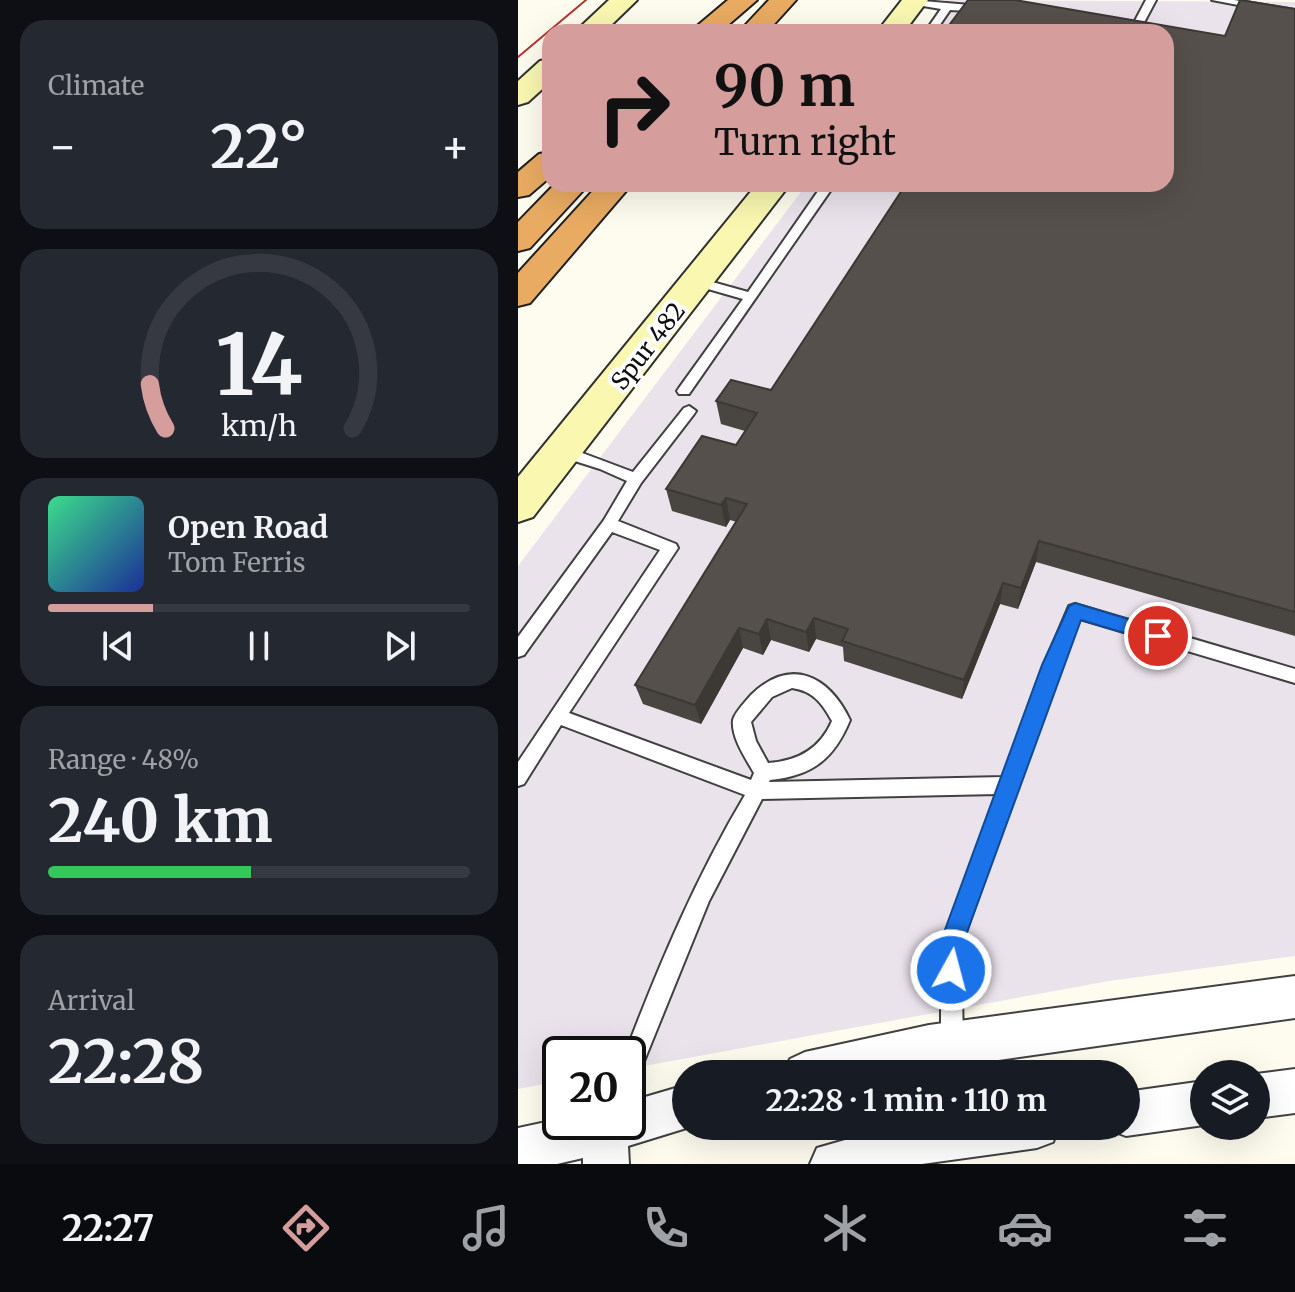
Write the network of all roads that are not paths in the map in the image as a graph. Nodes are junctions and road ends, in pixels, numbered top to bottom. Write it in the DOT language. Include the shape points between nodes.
graph roads {
  1 [pos="624,0"];
  2 [pos="744,0"];
  3 [pos="751,0"];
  4 [pos="783,0"];
  5 [pos="1151,0"];
  6 [pos="1217,0"];
  7 [pos="914,1"];
  8 [pos="947,7"];
  9 [pos="996,11"];
  10 [pos="1295,13"];
  11 [pos="597,24"];
  12 [pos="713,24"];
  13 [pos="728,24"];
  14 [pos="760,24"];
  15 [pos="896,24"];
  16 [pos="935,24"];
  17 [pos="1138,24"];
  18 [pos="542,74"];
  19 [pos="518,96"];
  20 [pos="542,168"];
  21 [pos="518,188"];
  22 [pos="565,192"];
  23 [pos="609,192"];
  24 [pos="768,192"];
  25 [pos="823,192"];
  26 [pos="518,241"];
  27 [pos="698,282"];
  28 [pos="518,295"];
  29 [pos="751,297"];
  30 [pos="684,391"];
  31 [pos="689,411"];
  32 [pos="564,452"];
  33 [pos="636,479"];
  34 [pos="518,506"];
  35 [pos="609,524"];
  36 [pos="518,650"];
  37 [pos="1295,676"];
  38 [pos="557,716"];
  39 [pos="518,778"];
  40 [pos="760,782"];
  41 [pos="1010,785"];
  42 [pos="1295,997"];
  43 [pos="642,1036"];
  44 [pos="952,1043"];
  45 [pos="871,1060"];
  46 [pos="1295,1091"];
  47 [pos="1270,1094"];
  48 [pos="1190,1105"];
  49 [pos="1140,1112"];
  50 [pos="672,1113"];
  51 [pos="646,1123"];
  52 [pos="599,1140"];
  53 [pos="932,1140"];
  54 [pos="518,1150"];
  55 [pos="833,1164"];
  1 -- 11 [label="main road"];
  2 -- 12 [label="highway"];
  3 -- 13 [label="highway"];
  4 -- 14 [label="highway"];
  5 -- 17 [label="lane"];
  6 -- 10 [label="lane"];
  7 -- 8 [label="lane"];
  7 -- 15 [label="main road"];
  8 -- 9 [label="lane"];
  8 -- 16 [label="lane"];
  18 -- 19 [label="main road"];
  20 -- 21 [label="highway"];
  22 -- 26 [label="highway"];
  23 -- 28 [label="highway"];
  24 -- 27 [label="main road, Spur 482"];
  25 -- 29 [label="lane"];
  27 -- 29 [label="lane"];
  27 -- 32 [label="main road, Spur 482"];
  29 -- 30 [label="lane"];
  31 -- 33 [label="lane"];
  32 -- 33 [label="lane"];
  32 -- 34 [label="main road, Spur 482"];
  33 -- 35 [label="lane"];
  35 -- 36 [label="lane"];
  35 -- 38 [label="lane" via="670,548"];
  37 -- 41 [label="lane" via="1075,611"];
  38 -- 39 [label="lane"];
  38 -- 40 [label="lane"];
  40 -- 40 [label="lane" via="742,721 756,696 796,680 818,688 841,720 835,740 816,758"];
  40 -- 41 [label="lane"];
  40 -- 43 [label="lane" via="724,844"];
  41 -- 44 [label="lane" via="951,946"];
  42 -- 44 [label="street"];
  44 -- 45 [label="street"];
  46 -- 47 [label="street"];
  48 -- 49 [label="street"];
  50 -- 51 [label="street"];
  52 -- 54 [label="street"];
  53 -- 55 [label="street"];
}
